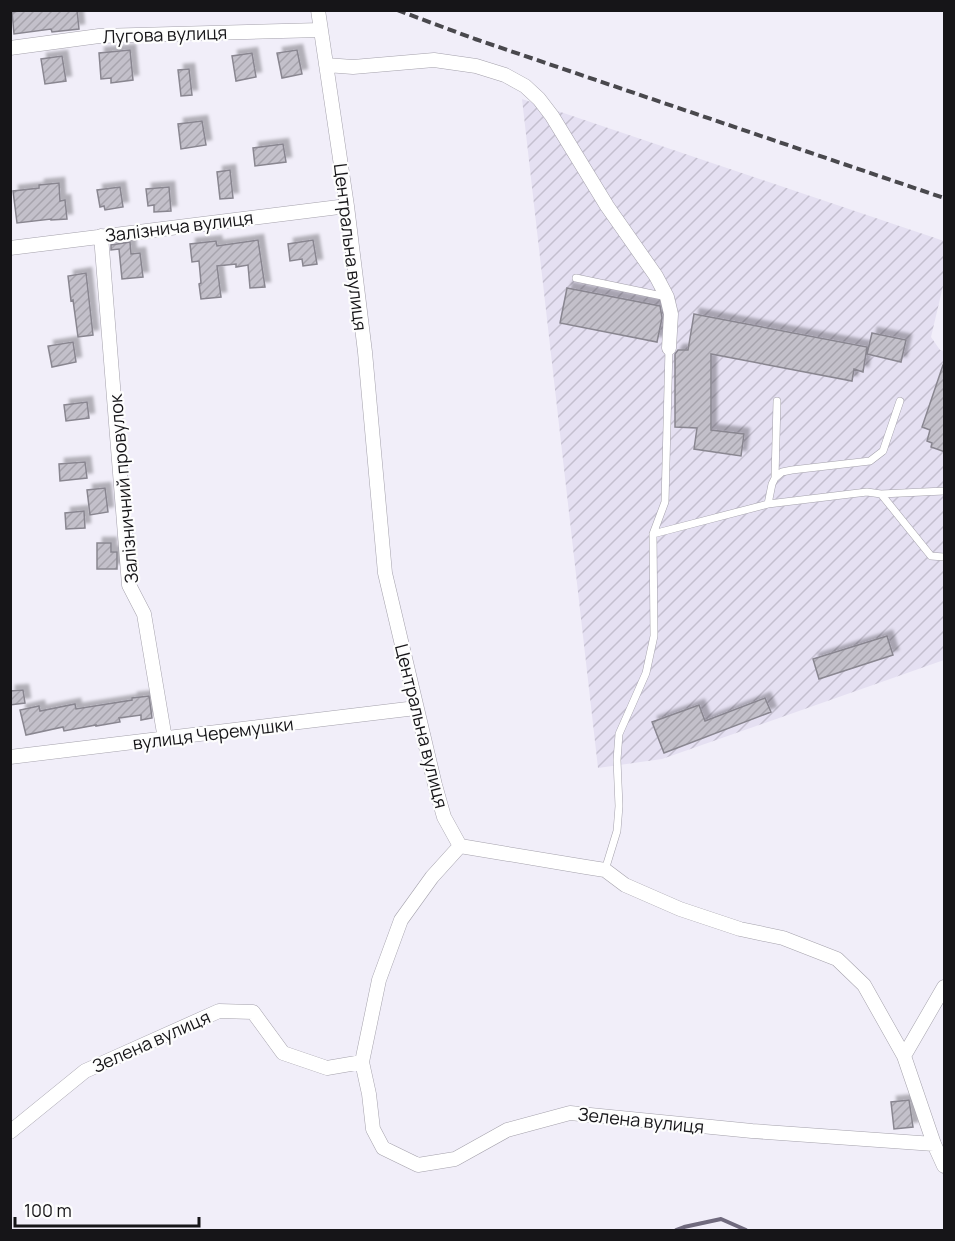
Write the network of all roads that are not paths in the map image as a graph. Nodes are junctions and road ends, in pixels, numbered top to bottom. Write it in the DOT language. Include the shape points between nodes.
graph roads {
  1 [pos="318,10"];
  2 [pos="320,30"];
  3 [pos="10,48"];
  4 [pos="326,65"];
  5 [pos="347,206"];
  6 [pos="101,236"];
  7 [pos="10,248"];
  8 [pos="576,278"];
  9 [pos="667,297"];
  10 [pos="669,348"];
  11 [pos="777,401"];
  12 [pos="900,401"];
  13 [pos="775,478"];
  14 [pos="945,491"];
  15 [pos="881,494"];
  16 [pos="768,504"];
  17 [pos="652,534"];
  18 [pos="945,557"];
  19 [pos="416,708"];
  20 [pos="165,739"];
  21 [pos="10,757"];
  22 [pos="460,846"];
  23 [pos="605,870"];
  24 [pos="945,987"];
  25 [pos="904,1056"];
  26 [pos="362,1062"];
  27 [pos="10,1132"];
  28 [pos="934,1144"];
  29 [pos="945,1166"];
  1 -- 2 [label="street, Центральна вулиця"];
  2 -- 3 [label="street, Лугова вулиця" via="99,36"];
  2 -- 4 [label="street, Центральна вулиця"];
  4 -- 5 [label="street, Центральна вулиця"];
  4 -- 9 [label="street" via="353,67 434,60 476,66 525,86 552,116"];
  5 -- 6 [label="street, Залізнича вулиця"];
  5 -- 19 [label="street, Центральна вулиця" via="385,573"];
  6 -- 7 [label="street, Залізнича вулиця"];
  6 -- 20 [label="street, Залізничний провулок" via="129,585 144,614"];
  8 -- 9 [label="lane"];
  9 -- 10 [label="street" via="671,314"];
  10 -- 17 [label="lane" via="665,502"];
  11 -- 13 [label="lane"];
  12 -- 13 [label="lane" via="883,451 870,461 792,470"];
  13 -- 16 [label="lane"];
  14 -- 15 [label="lane"];
  15 -- 16 [label="lane" via="867,492"];
  15 -- 18 [label="lane" via="930,556"];
  16 -- 17 [label="lane"];
  17 -- 23 [label="lane" via="654,636 646,673 620,734 617,831"];
  19 -- 20 [label="street, вулиця Черемушки"];
  19 -- 22 [label="street, Центральна вулиця" via="444,817"];
  20 -- 21 [label="street, вулиця Черемушки"];
  22 -- 23 [label="street"];
  22 -- 26 [label="street" via="401,920 379,980"];
  23 -- 25 [label="street" via="625,885 680,909 783,938 837,959 864,985"];
  24 -- 25 [label="street"];
  25 -- 28 [label="street"];
  26 -- 27 [label="street, Зелена вулиця" via="327,1068 283,1053 253,1012 219,1011 85,1071"];
  26 -- 28 [label="street, Зелена вулиця" via="373,1129 383,1148 418,1166 455,1159 507,1130 570,1113"];
  28 -- 29 [label="street"];
}
